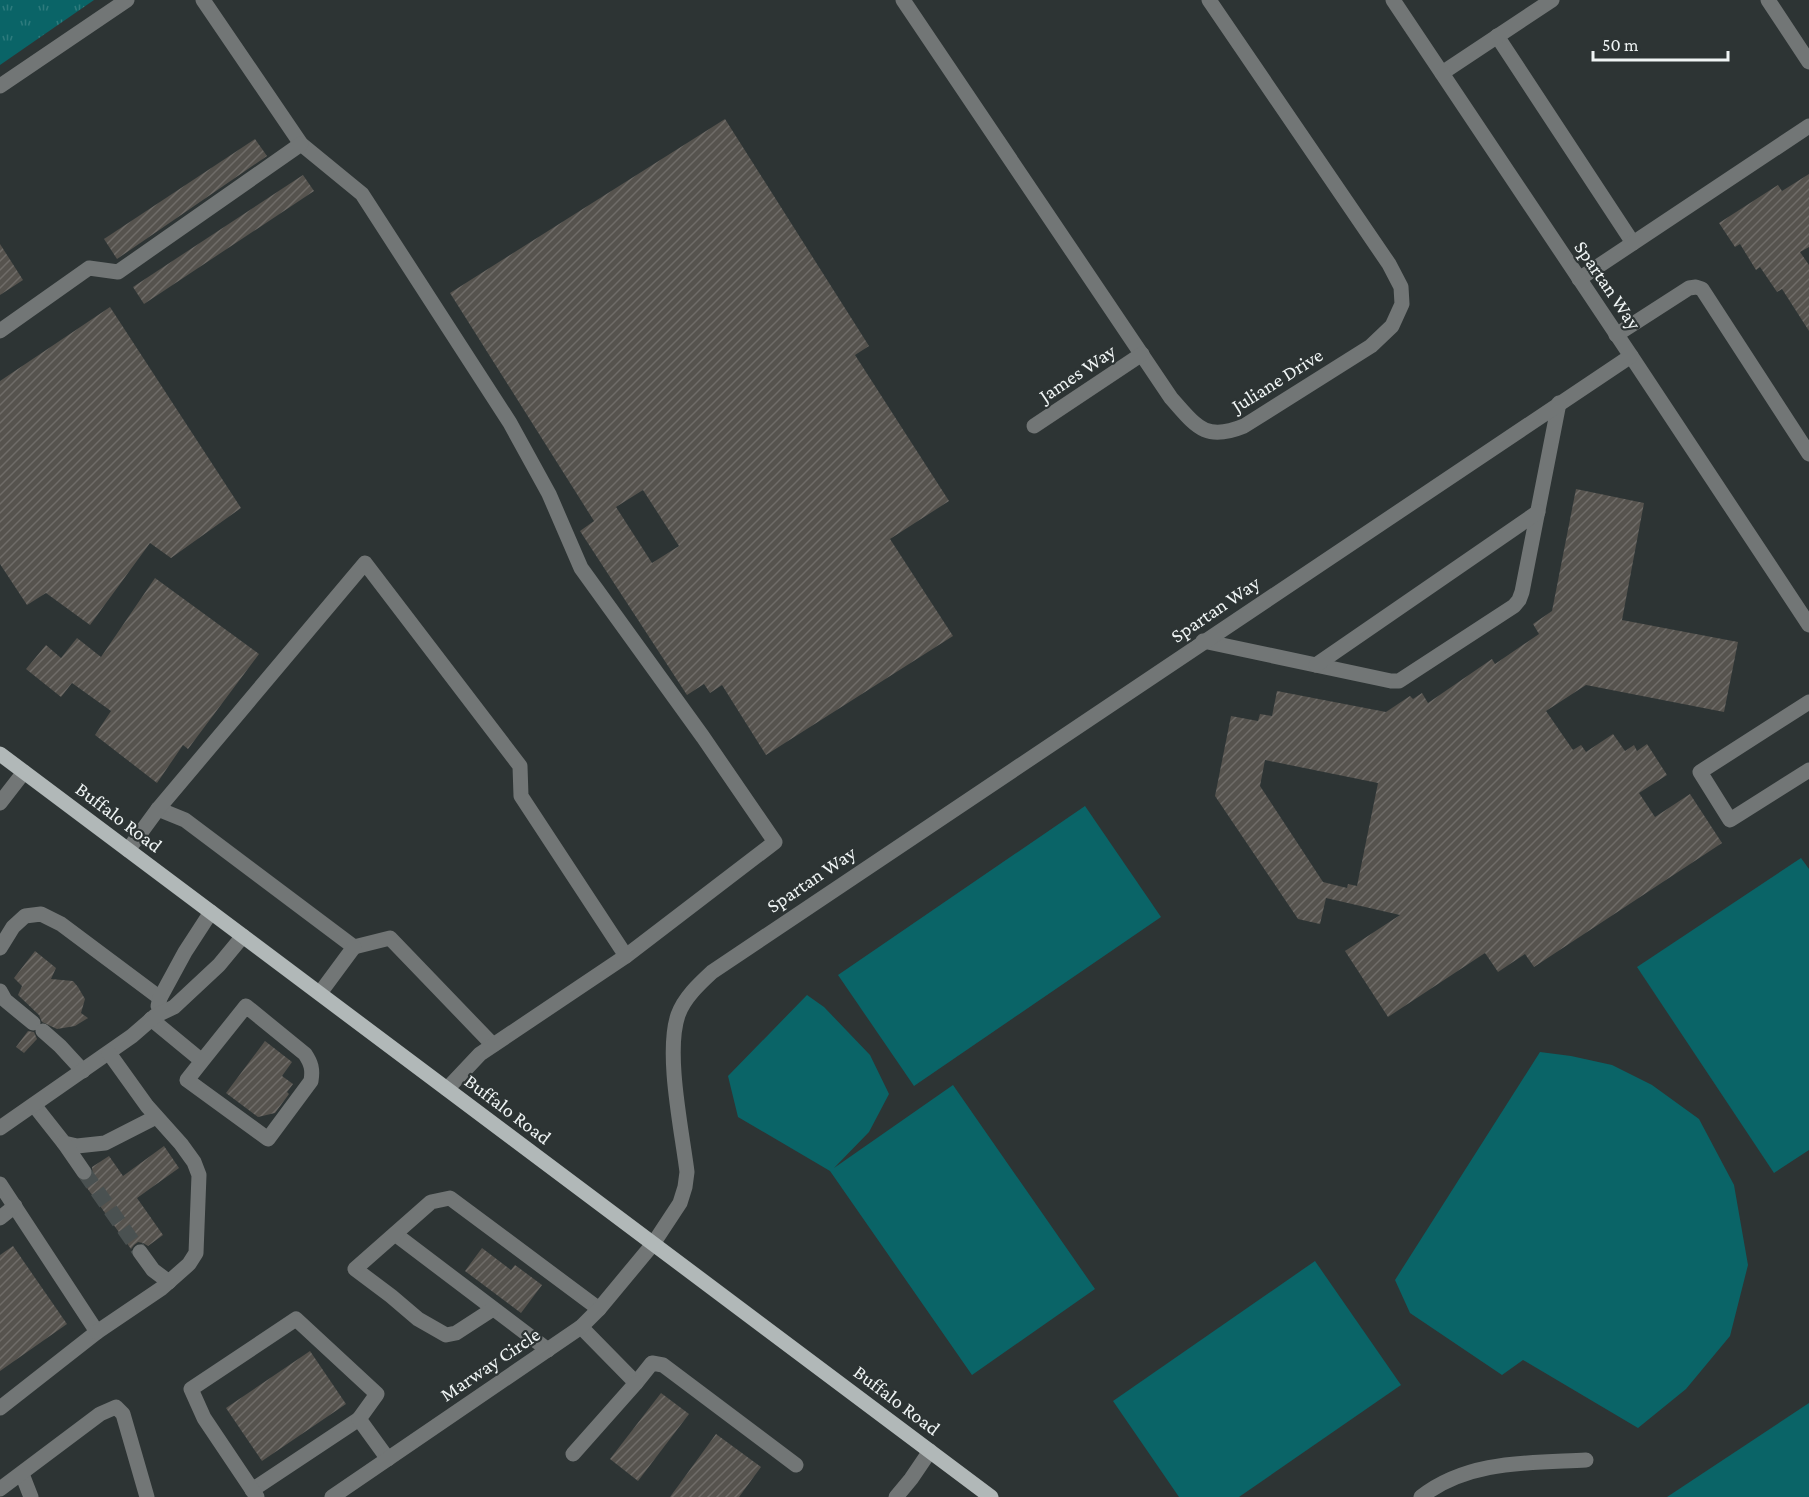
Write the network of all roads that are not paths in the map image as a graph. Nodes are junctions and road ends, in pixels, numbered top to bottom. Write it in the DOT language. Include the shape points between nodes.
graph roads {
  1 [pos="127,0"];
  2 [pos="203,0"];
  3 [pos="903,0"];
  4 [pos="1209,0"];
  5 [pos="1393,0"];
  6 [pos="1552,0"];
  7 [pos="1768,0"];
  8 [pos="1497,36"];
  9 [pos="1809,62"];
  10 [pos="1442,73"];
  11 [pos="0,86"];
  12 [pos="1809,126"];
  13 [pos="301,144"];
  14 [pos="1633,243"];
  15 [pos="1579,279"];
  16 [pos="0,331"];
  17 [pos="1616,334"];
  18 [pos="1142,354"];
  19 [pos="1631,356"];
  20 [pos="1560,403"];
  21 [pos="1034,426"];
  22 [pos="1809,454"];
  23 [pos="1538,512"];
  24 [pos="1809,625"];
  25 [pos="1203,642"];
  26 [pos="1316,665"];
  27 [pos="1809,702"];
  28 [pos="0,754"];
  29 [pos="1809,770"];
  30 [pos="24,772"];
  31 [pos="0,802"];
  32 [pos="158,808"];
  33 [pos="129,850"];
  34 [pos="211,912"];
  35 [pos="243,936"];
  36 [pos="354,947"];
  37 [pos="0,948"];
  38 [pos="626,956"];
  39 [pos="0,991"];
  40 [pos="320,993"];
  41 [pos="160,998"];
  42 [pos="153,1017"];
  43 [pos="493,1045"];
  44 [pos="109,1053"];
  45 [pos="202,1061"];
  46 [pos="83,1071"];
  47 [pos="447,1089"];
  48 [pos="34,1105"];
  49 [pos="156,1117"];
  50 [pos="0,1128"];
  51 [pos="64,1143"];
  52 [pos="84,1172"];
  53 [pos="0,1184"];
  54 [pos="15,1206"];
  55 [pos="0,1218"];
  56 [pos="395,1234"];
  57 [pos="653,1244"];
  58 [pos="140,1252"];
  59 [pos="169,1282"];
  60 [pos="493,1309"];
  61 [pos="599,1309"];
  62 [pos="581,1327"];
  63 [pos="97,1332"];
  64 [pos="548,1350"];
  65 [pos="636,1383"];
  66 [pos="0,1408"];
  67 [pos="359,1419"];
  68 [pos="930,1451"];
  69 [pos="573,1454"];
  70 [pos="388,1459"];
  71 [pos="1586,1460"];
  72 [pos="796,1465"];
  73 [pos="22,1474"];
  74 [pos="0,1489"];
  75 [pos="255,1493"];
  76 [pos="30,1497"];
  77 [pos="147,1497"];
  78 [pos="332,1497"];
  79 [pos="896,1497"];
  80 [pos="991,1497"];
  81 [pos="1421,1497"];
  1 -- 11 [label="street"];
  2 -- 13 [label="street"];
  3 -- 18 [label="street, Juliane Drive"];
  4 -- 18 [label="street, Juliane Drive" via="1389,264 1401,287 1402,304 1392,326 1371,346 1227,433 1209,432 1195,425 1171,398"];
  5 -- 10 [label="street, Spartan Way"];
  6 -- 8 [label="street"];
  7 -- 9 [label="street"];
  8 -- 10 [label="street"];
  8 -- 14 [label="street"];
  10 -- 15 [label="street, Spartan Way"];
  12 -- 14 [label="street"];
  13 -- 16 [label="street" via="118,272 89,268"];
  13 -- 38 [label="street" via="362,194 510,423 549,494 581,568 775,842"];
  14 -- 15 [label="street"];
  15 -- 17 [label="street, Spartan Way"];
  17 -- 19 [label="street, Spartan Way"];
  17 -- 22 [label="street" via="1689,288 1702,289"];
  18 -- 21 [label="street, James Way"];
  19 -- 20 [label="street, Spartan Way"];
  19 -- 24 [label="street"];
  20 -- 23 [label="street"];
  20 -- 25 [label="street, Spartan Way"];
  23 -- 26 [label="street"];
  23 -- 26 [label="street" via="1522,592 1514,606 1399,681"];
  25 -- 26 [label="street"];
  25 -- 57 [label="street, Spartan Way" via="700,982 679,1013 674,1041 673,1065 687,1172 685,1187 680,1203"];
  27 -- 29 [label="street" via="1700,772 1730,820"];
  28 -- 30 [label="main road, Buffalo Road"];
  30 -- 31 [label="street"];
  30 -- 33 [label="main road, Buffalo Road"];
  32 -- 33 [label="street"];
  32 -- 36 [label="street" via="185,820"];
  32 -- 38 [label="street" via="365,563 520,766 521,796"];
  33 -- 34 [label="main road, Buffalo Road"];
  34 -- 35 [label="main road, Buffalo Road"];
  34 -- 41 [label="street"];
  35 -- 40 [label="main road, Buffalo Road"];
  35 -- 42 [label="street" via="192,992"];
  36 -- 40 [label="street"];
  36 -- 43 [label="street" via="390,938"];
  37 -- 41 [label="street" via="25,916 41,914 61,924"];
  38 -- 43 [label="street"];
  39 -- 46 [label="street" via="5,1000 60,1046"];
  40 -- 47 [label="main road, Buffalo Road"];
  41 -- 42 [label="street"];
  42 -- 44 [label="street"];
  42 -- 45 [label="street"];
  43 -- 47 [label="street"];
  44 -- 46 [label="street"];
  44 -- 49 [label="street"];
  45 -- 45 [label="street" via="246,1006 304,1054 313,1071 311,1081 268,1139 187,1080"];
  46 -- 48 [label="street"];
  47 -- 57 [label="main road, Buffalo Road"];
  48 -- 50 [label="street"];
  48 -- 51 [label="street"];
  49 -- 51 [label="street" via="105,1143"];
  49 -- 59 [label="street" via="194,1162 199,1175 196,1253"];
  51 -- 52 [label="street"];
  53 -- 54 [label="street"];
  54 -- 55 [label="street"];
  54 -- 63 [label="street"];
  56 -- 60 [label="street"];
  56 -- 60 [label="street" via="354,1269 418,1319 446,1335 456,1333"];
  56 -- 61 [label="street" via="430,1202 450,1198"];
  57 -- 61 [label="street, Marway Circle"];
  57 -- 68 [label="main road, Buffalo Road"];
  58 -- 59 [label="street" via="153,1270"];
  59 -- 63 [label="street"];
  60 -- 64 [label="street"];
  61 -- 62 [label="street, Marway Circle"];
  62 -- 64 [label="street, Marway Circle"];
  62 -- 65 [label="street"];
  63 -- 66 [label="street"];
  64 -- 70 [label="street, Marway Circle"];
  65 -- 69 [label="street"];
  65 -- 72 [label="street" via="652,1364 663,1365"];
  67 -- 70 [label="street"];
  67 -- 75 [label="street"];
  67 -- 75 [label="street" via="377,1394 296,1319 191,1389 204,1418"];
  68 -- 79 [label="street"];
  68 -- 80 [label="main road, Buffalo Road"];
  70 -- 78 [label="street, Marway Circle"];
  71 -- 81 [label="street" via="1503,1464 1468,1471"];
  73 -- 74 [label="street"];
  73 -- 76 [label="street"];
  73 -- 77 [label="street" via="100,1414 116,1407 123,1414"];
}
